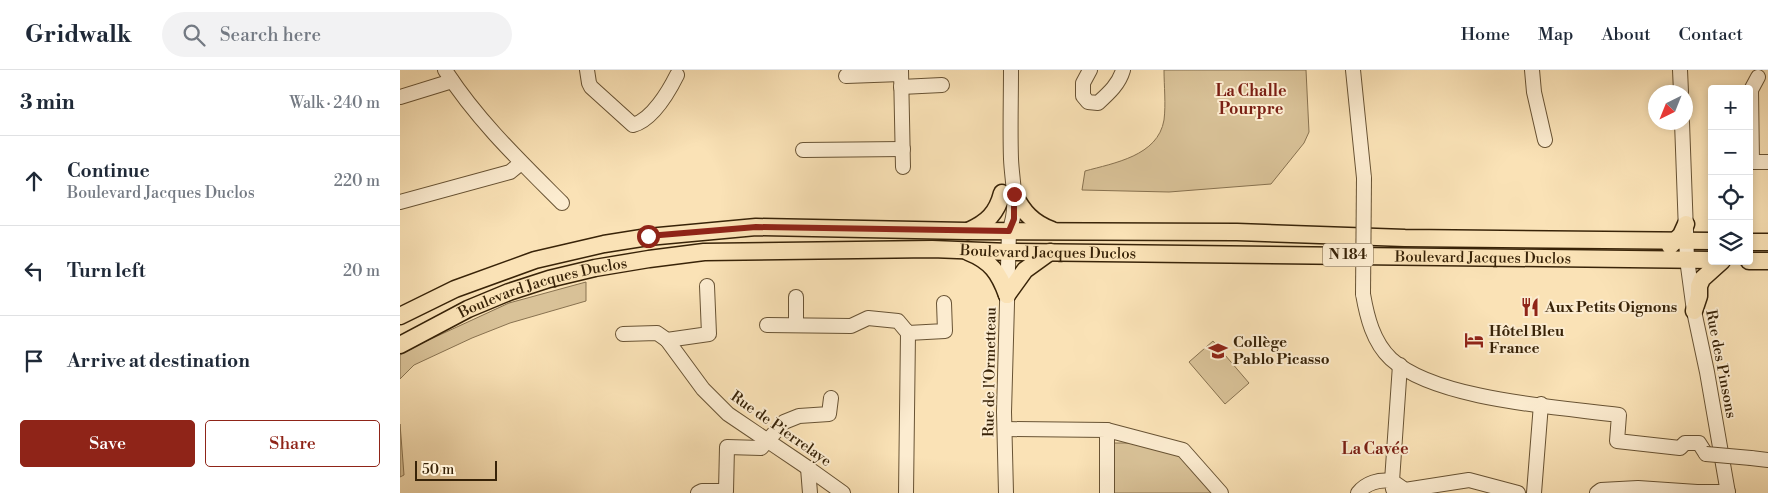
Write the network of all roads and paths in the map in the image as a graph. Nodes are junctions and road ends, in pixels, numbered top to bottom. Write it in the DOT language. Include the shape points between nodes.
graph roads {
  1 [pos="587,70"];
  2 [pos="1010,70"];
  3 [pos="1090,70"];
  4 [pos="1123,70"];
  5 [pos="1353,70"];
  6 [pos="1532,70"];
  7 [pos="1680,70"];
  8 [pos="449,75"];
  9 [pos="678,75"];
  10 [pos="846,76"];
  11 [pos="1760,76"];
  12 [pos="901,77"];
  13 [pos="942,85"];
  14 [pos="1681,85"];
  15 [pos="400,98"];
  16 [pos="1682,130"];
  17 [pos="1545,140"];
  18 [pos="903,149"];
  19 [pos="803,150"];
  20 [pos="1768,162"];
  21 [pos="521,163"];
  22 [pos="903,167"];
  23 [pos="1008,194"];
  24 [pos="400,202"];
  25 [pos="562,203"];
  26 [pos="1686,224"];
  27 [pos="966,231"];
  28 [pos="1009,231"];
  29 [pos="1054,231"];
  30 [pos="1682,240"];
  31 [pos="1708,241"];
  32 [pos="1753,242"];
  33 [pos="1768,242"];
  34 [pos="963,250"];
  35 [pos="1708,250"];
  36 [pos="1009,252"];
  37 [pos="1050,252"];
  38 [pos="1641,259"];
  39 [pos="1687,260"];
  40 [pos="1708,260"];
  41 [pos="1753,261"];
  42 [pos="1768,261"];
  43 [pos="1718,265"];
  44 [pos="708,286"];
  45 [pos="1007,295"];
  46 [pos="796,297"];
  47 [pos="944,303"];
  48 [pos="1694,310"];
  49 [pos="400,316"];
  50 [pos="767,325"];
  51 [pos="796,325"];
  52 [pos="908,333"];
  53 [pos="623,334"];
  54 [pos="667,340"];
  55 [pos="400,345"];
  56 [pos="1400,365"];
  57 [pos="831,398"];
  58 [pos="1541,404"];
  59 [pos="1005,428"];
  60 [pos="1107,430"];
  61 [pos="768,441"];
  62 [pos="1768,460"];
  63 [pos="808,468"];
  64 [pos="1393,487"];
  65 [pos="1444,489"];
  66 [pos="1639,490"];
  67 [pos="1514,492"];
  68 [pos="698,493"];
  69 [pos="810,493"];
  70 [pos="843,493"];
  71 [pos="906,493"];
  72 [pos="1006,493"];
  73 [pos="1107,493"];
  74 [pos="1222,493"];
  75 [pos="1358,493"];
  76 [pos="1534,493"];
  77 [pos="1597,493"];
  78 [pos="1728,493"];
  1 -- 9 [label="street" via="591,87 633,125 642,122 652,111"];
  2 -- 23 [label="street, Rue de l'Ormetteau"];
  3 -- 4 [label="street" via="1083,83 1082,96 1088,102 1098,103 1111,92"];
  5 -- 56 [label="street, bridge" via="1364,178 1363,294 1366,315 1381,347"];
  6 -- 17 [label="street"];
  7 -- 14 [label="street"];
  8 -- 15 [label="street"];
  8 -- 21 [label="street" via="483,122"];
  10 -- 12 [label="street"];
  11 -- 20 [label="street" via="1751,90 1752,162"];
  12 -- 13 [label="street"];
  12 -- 18 [label="street"];
  16 -- 26 [label="street"];
  18 -- 19 [label="street"];
  18 -- 22 [label="street"];
  21 -- 24 [label="street" via="510,172"];
  21 -- 25 [label="street"];
  23 -- 27 [label="main road" via="990,218"];
  23 -- 28 [label="street, Rue de l'Ormetteau" via="1014,219"];
  23 -- 29 [label="main road" via="1029,218"];
  26 -- 30 [label="main road"];
  27 -- 28 [label="main road, Boulevard Jacques Duclos / N 184"];
  27 -- 49 [label="main road, Boulevard Jacques Duclos / N 184" via="756,227 648,236 535,260 455,289"];
  28 -- 29 [label="main road, Boulevard Jacques Duclos / N 184"];
  28 -- 34 [label="main road, N 184"];
  28 -- 36 [label="street, Rue de l'Ormetteau"];
  29 -- 30 [label="main road, Boulevard Jacques Duclos / N 184"];
  29 -- 36 [label="main road, N 184"];
  30 -- 31 [label="main road, Boulevard Jacques Duclos / N 184"];
  30 -- 38 [label="main road, N 184" via="1665,249 1649,252"];
  30 -- 39 [label="street, Rue des Pinsons"];
  32 -- 33 [label="main road"];
  34 -- 36 [label="main road, Boulevard Jacques Duclos / N 184"];
  34 -- 45 [label="main road" via="992,266"];
  34 -- 55 [label="main road, Boulevard Jacques Duclos / N 184" via="704,252 649,258 549,279 509,292 468,309"];
  35 -- 39 [label="main road, N 184"];
  36 -- 37 [label="main road, Boulevard Jacques Duclos / N 184"];
  36 -- 45 [label="street, Rue de l'Ormetteau"];
  37 -- 38 [label="main road, Boulevard Jacques Duclos / N 184"];
  37 -- 45 [label="main road" via="1025,270"];
  38 -- 39 [label="main road, Boulevard Jacques Duclos / N 184"];
  39 -- 40 [label="main road, Boulevard Jacques Duclos / N 184"];
  39 -- 48 [label="street, Rue des Pinsons"];
  41 -- 42 [label="main road"];
  43 -- 48 [label="main road" via="1702,279"];
  44 -- 54 [label="street" via="709,334"];
  45 -- 59 [label="street, Rue de l'Ormetteau"];
  46 -- 51 [label="street"];
  47 -- 52 [label="street" via="944,331"];
  48 -- 78 [label="street, Rue des Pinsons"];
  50 -- 51 [label="street"];
  51 -- 52 [label="street" via="851,326 868,318 898,321"];
  52 -- 71 [label="street"];
  53 -- 54 [label="street" via="657,333"];
  54 -- 61 [label="street, Rue de Pierrelaye" via="703,389 728,414"];
  56 -- 58 [label="street" via="1436,384 1492,398"];
  56 -- 64 [label="street"];
  57 -- 61 [label="street" via="829,414 799,416 784,422"];
  58 -- 62 [label="street, bridge" via="1619,415 1617,441 1680,448 1685,443 1699,443 1706,454"];
  58 -- 76 [label="street"];
  59 -- 60 [label="street"];
  59 -- 72 [label="street, Rue de l'Ormetteau"];
  60 -- 73 [label="street"];
  60 -- 74 [label="street" via="1183,450"];
  61 -- 63 [label="street, Rue de Pierrelaye"];
  61 -- 68 [label="street" via="761,448 727,447 726,492"];
  63 -- 69 [label="street"];
  63 -- 70 [label="street, Rue de Pierrelaye"];
  64 -- 65 [label="street" via="1405,490"];
  64 -- 75 [label="street" via="1381,480 1363,487"];
  65 -- 67 [label="street" via="1469,480"];
  66 -- 77 [label="street" via="1601,490"];
  66 -- 78 [label="street"];
}
